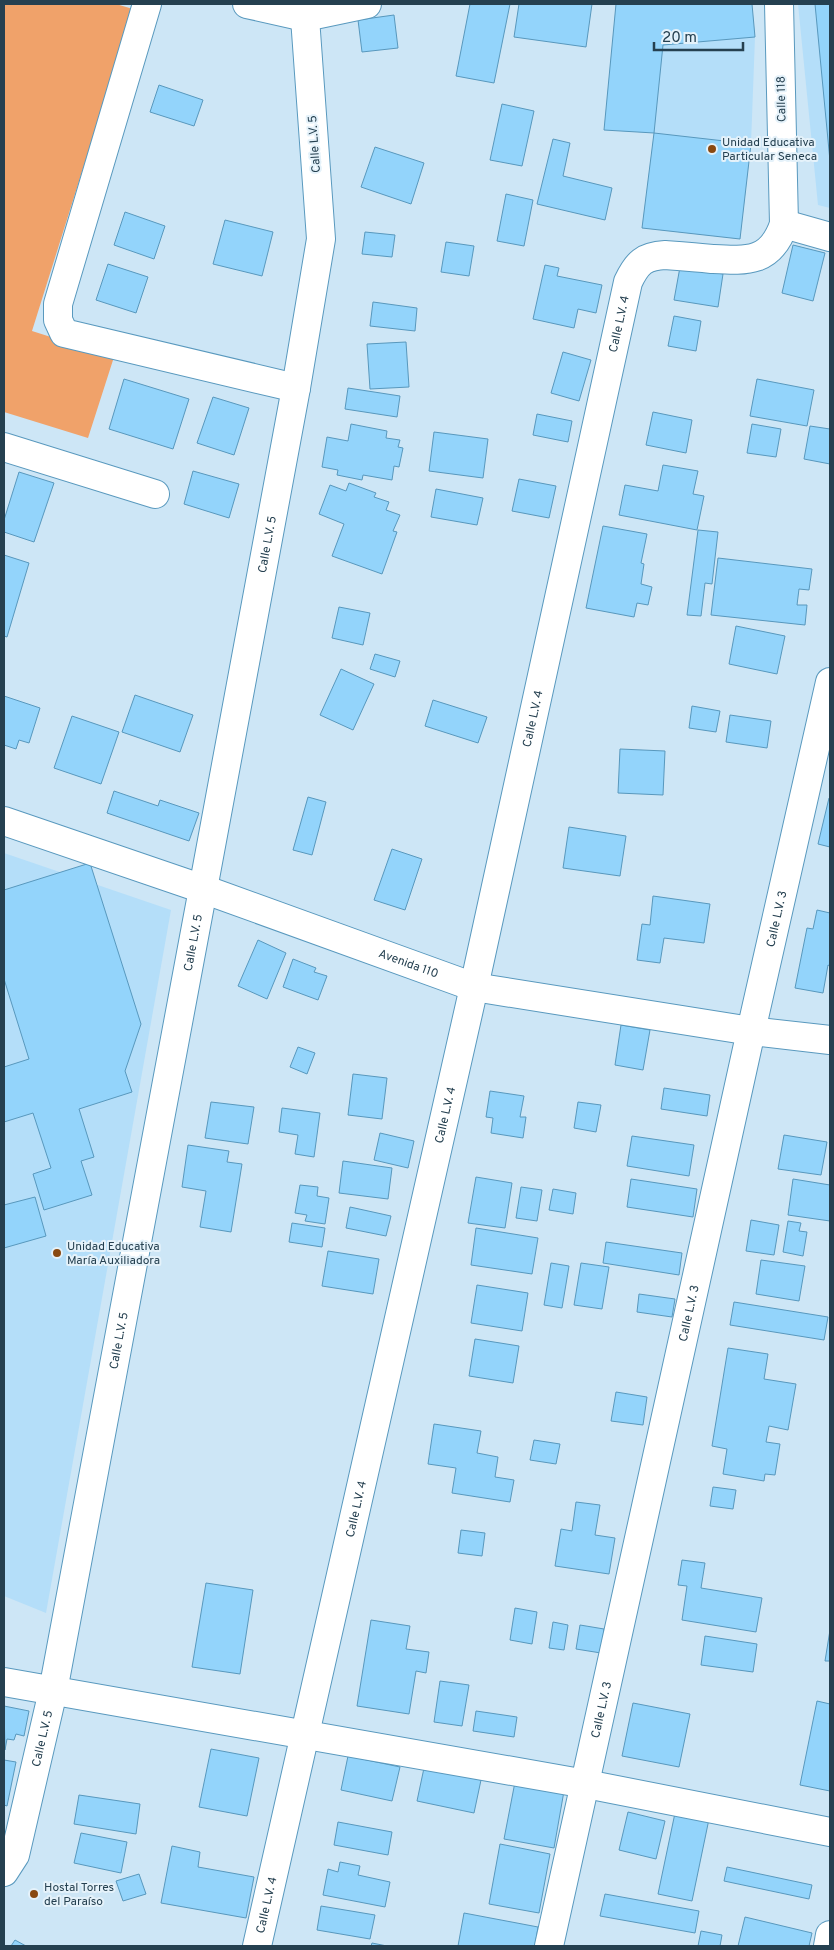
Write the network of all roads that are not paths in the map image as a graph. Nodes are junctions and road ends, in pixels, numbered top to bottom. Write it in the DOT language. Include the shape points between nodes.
graph roads {
  1 [pos="148,4"];
  2 [pos="247,4"];
  3 [pos="368,4"];
  4 [pos="779,4"];
  5 [pos="305,10"];
  6 [pos="784,224"];
  7 [pos="830,237"];
  8 [pos="296,388"];
  9 [pos="4,447"];
  10 [pos="155,494"];
  11 [pos="830,682"];
  12 [pos="4,821"];
  13 [pos="203,889"];
  14 [pos="474,987"];
  15 [pos="751,1031"];
  16 [pos="830,1040"];
  17 [pos="4,1682"];
  18 [pos="54,1691"];
  19 [pos="305,1736"];
  20 [pos="586,1784"];
  21 [pos="830,1832"];
  22 [pos="4,1872"];
  23 [pos="830,1935"];
  24 [pos="257,1946"];
  25 [pos="549,1946"];
  26 [pos="828,1946"];
  1 -- 8 [label="street" via="58,304 58,320 64,333"];
  2 -- 5 [label="street"];
  3 -- 5 [label="street"];
  4 -- 6 [label="street, Calle 118"];
  5 -- 8 [label="street, Calle L.V. 5" via="321,239"];
  6 -- 7 [label="street"];
  6 -- 14 [label="street, Calle L.V. 4" via="779,238 768,251 756,257 742,261 653,256 642,261 628,282"];
  8 -- 13 [label="street, Calle L.V. 5"];
  9 -- 10 [label="street"];
  11 -- 15 [label="street, Calle L.V. 3"];
  12 -- 13 [label="street, Avenida 110"];
  13 -- 14 [label="street, Avenida 110"];
  13 -- 18 [label="street, Calle L.V. 5"];
  14 -- 15 [label="street, Avenida 110"];
  14 -- 19 [label="street, Calle L.V. 4"];
  15 -- 16 [label="street, Avenida 110"];
  15 -- 20 [label="street, Calle L.V. 3"];
  17 -- 18 [label="street"];
  18 -- 19 [label="street"];
  18 -- 22 [label="street, Calle L.V. 5" via="15,1855"];
  19 -- 20 [label="street"];
  19 -- 24 [label="street, Calle L.V. 4"];
  20 -- 21 [label="street"];
  20 -- 25 [label="street, Calle L.V. 3"];
  23 -- 26 [label="street"];
}
